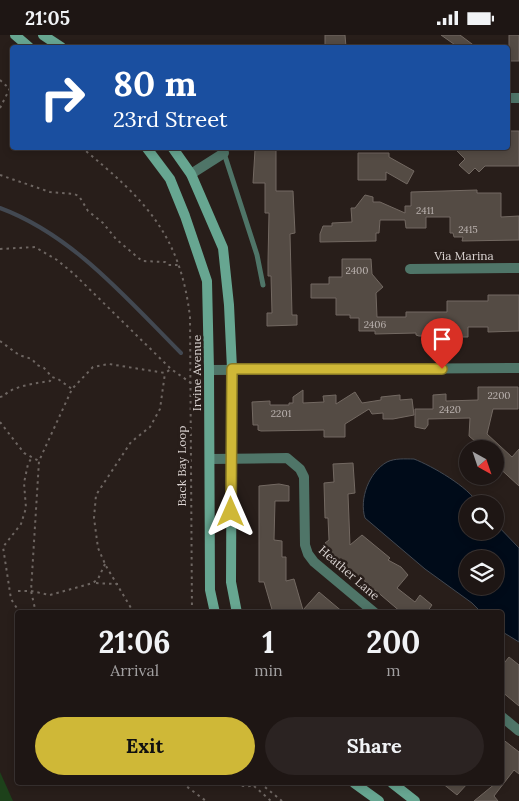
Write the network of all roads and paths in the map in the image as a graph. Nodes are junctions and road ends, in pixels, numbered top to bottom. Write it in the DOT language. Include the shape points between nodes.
graph roads {
  1 [pos="14,35"];
  2 [pos="44,35"];
  3 [pos="26,45"];
  4 [pos="58,45"];
  5 [pos="0,80"];
  6 [pos="10,88"];
  7 [pos="0,108"];
  8 [pos="85,150"];
  9 [pos="148,150"];
  10 [pos="174,150"];
  11 [pos="224,150"];
  12 [pos="191,173"];
  13 [pos="0,175"];
  14 [pos="0,249"];
  15 [pos="179,265"];
  16 [pos="519,268"];
  17 [pos="410,269"];
  18 [pos="263,285"];
  19 [pos="0,341"];
  20 [pos="519,368"];
  21 [pos="171,369"];
  22 [pos="209,369"];
  23 [pos="232,369"];
  24 [pos="165,373"];
  25 [pos="52,377"];
  26 [pos="191,383"];
  27 [pos="72,389"];
  28 [pos="0,397"];
  29 [pos="0,422"];
  30 [pos="32,457"];
  31 [pos="210,459"];
  32 [pos="231,459"];
  33 [pos="39,461"];
  34 [pos="105,563"];
  35 [pos="93,583"];
  36 [pos="118,584"];
  37 [pos="18,591"];
  38 [pos="31,591"];
  39 [pos="18,610"];
  40 [pos="35,610"];
  41 [pos="132,610"];
  42 [pos="192,610"];
  43 [pos="214,610"];
  44 [pos="236,610"];
  45 [pos="371,610"];
  46 [pos="504,718"];
  47 [pos="519,731"];
  48 [pos="185,785"];
  49 [pos="238,785"];
  50 [pos="262,785"];
  51 [pos="357,785"];
  52 [pos="395,785"];
  53 [pos="254,786"];
  54 [pos="206,801"];
  55 [pos="271,801"];
  56 [pos="282,801"];
  57 [pos="379,801"];
  58 [pos="415,801"];
  1 -- 3 [label="main road"];
  2 -- 4 [label="main road"];
  5 -- 6 [label="path"];
  6 -- 7 [label="path"];
  8 -- 15 [label="path, Back Bay Loop" via="143,203 166,236"];
  9 -- 22 [label="main road, Irvine Avenue" via="170,179 207,281"];
  10 -- 12 [label="main road"];
  11 -- 12 [label="street"];
  11 -- 18 [label="lane" via="257,255"];
  12 -- 23 [label="main road" via="223,247"];
  13 -- 15 [label="path" via="50,192 79,196 88,211 142,261"];
  14 -- 21 [label="path" via="35,247 57,260"];
  15 -- 26 [label="path, Back Bay Loop" via="190,317"];
  16 -- 17 [label="street, Via Marina"];
  19 -- 25 [label="path" via="44,367"];
  20 -- 23 [label="street"];
  21 -- 24 [label="path"];
  21 -- 26 [label="path"];
  22 -- 23 [label="street"];
  22 -- 31 [label="main road, Irvine Avenue"];
  23 -- 32 [label="main road"];
  24 -- 27 [label="path" via="109,364 93,367"];
  24 -- 34 [label="path" via="160,409 150,427 131,442 96,495 94,518 98,548"];
  25 -- 27 [label="path"];
  25 -- 28 [label="path" via="50,381 28,384"];
  26 -- 42 [label="path, Back Bay Loop"];
  27 -- 33 [label="path"];
  29 -- 30 [label="path" via="24,453"];
  30 -- 33 [label="path"];
  30 -- 39 [label="path" via="24,483 26,508 21,524 3,547 11,599"];
  31 -- 32 [label="street, Heather Lane"];
  31 -- 43 [label="main road, Irvine Avenue" via="210,590"];
  32 -- 44 [label="main road" via="231,582"];
  32 -- 45 [label="street, Heather Lane" via="288,458 295,463 304,477 305,545 308,554"];
  33 -- 38 [label="path"];
  34 -- 35 [label="path"];
  34 -- 36 [label="path"];
  35 -- 36 [label="path"];
  35 -- 38 [label="path" via="50,595"];
  36 -- 41 [label="path"];
  37 -- 38 [label="path"];
  38 -- 40 [label="path"];
  46 -- 47 [label="street"];
  48 -- 54 [label="path"];
  49 -- 53 [label="path"];
  50 -- 56 [label="path"];
  51 -- 57 [label="main road"];
  52 -- 58 [label="main road"];
  53 -- 55 [label="path"];
}
